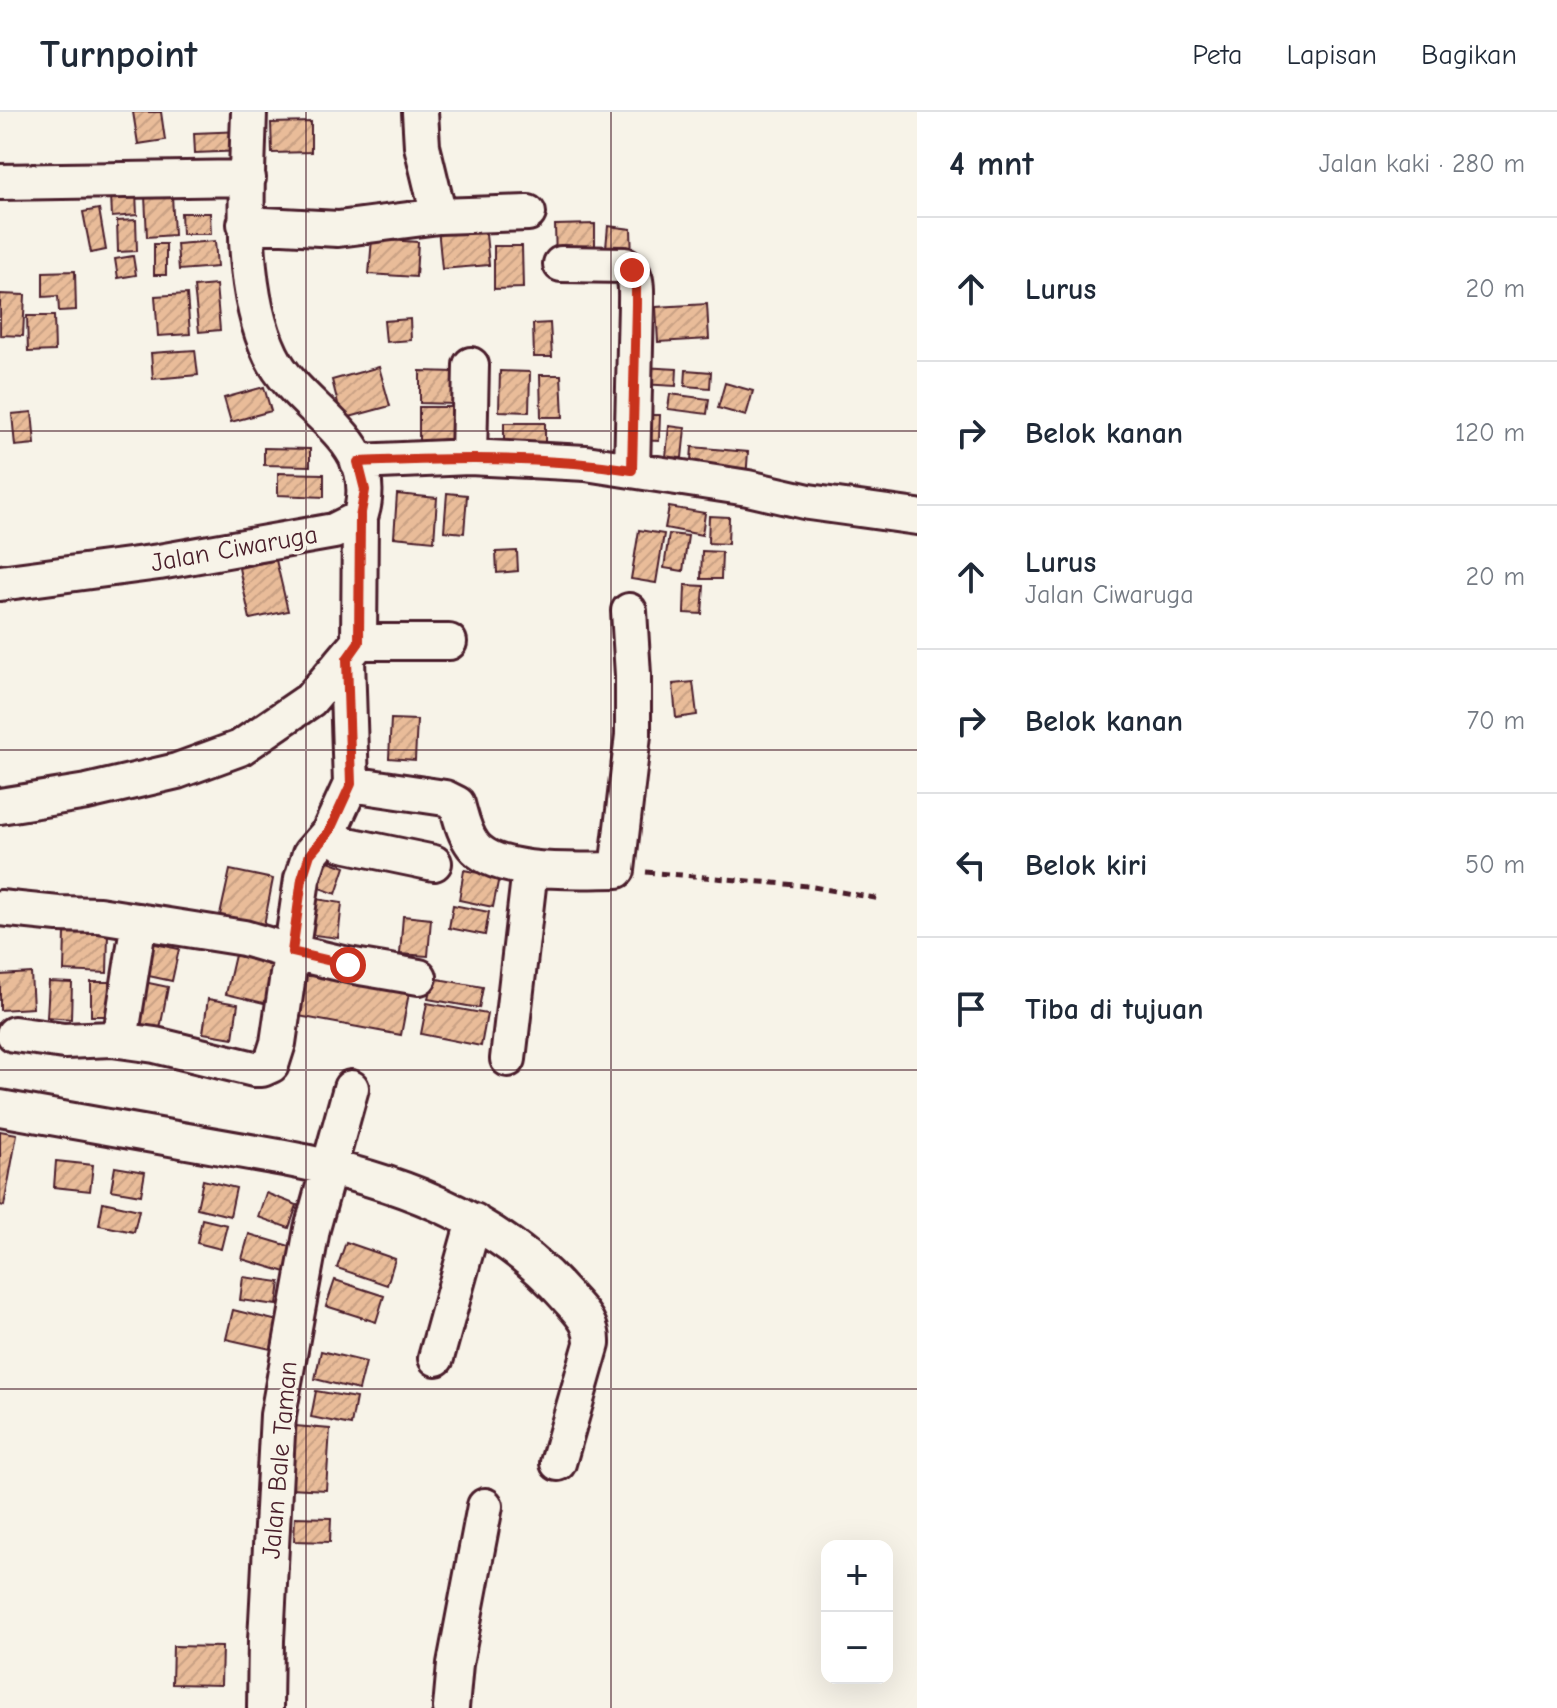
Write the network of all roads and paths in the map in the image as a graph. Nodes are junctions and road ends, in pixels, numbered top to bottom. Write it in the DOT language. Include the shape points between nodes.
graph roads {
  1 [pos="249,112"];
  2 [pos="420,112"];
  3 [pos="248,178"];
  4 [pos="0,182"];
  5 [pos="528,213"];
  6 [pos="439,216"];
  7 [pos="245,224"];
  8 [pos="561,264"];
  9 [pos="471,365"];
  10 [pos="469,457"];
  11 [pos="358,462"];
  12 [pos="632,470"];
  13 [pos="917,517"];
  14 [pos="360,518"];
  15 [pos="0,583"];
  16 [pos="629,611"];
  17 [pos="449,642"];
  18 [pos="353,651"];
  19 [pos="351,784"];
  20 [pos="0,806"];
  21 [pos="329,832"];
  22 [pos="434,863"];
  23 [pos="530,869"];
  24 [pos="617,870"];
  25 [pos="880,899"];
  26 [pos="0,908"];
  27 [pos="139,921"];
  28 [pos="292,952"];
  29 [pos="419,977"];
  30 [pos="14,1034"];
  31 [pos="120,1040"];
  32 [pos="508,1059"];
  33 [pos="351,1088"];
  34 [pos="0,1108"];
  35 [pos="329,1168"];
  36 [pos="474,1221"];
  37 [pos="436,1358"];
  38 [pos="558,1463"];
  39 [pos="485,1506"];
  40 [pos="265,1708"];
  41 [pos="451,1708"];
  1 -- 3 [label="street"];
  2 -- 6 [label="street" via="422,146"];
  3 -- 4 [label="street"];
  3 -- 7 [label="street"];
  5 -- 6 [label="street"];
  6 -- 7 [label="street" via="338,229"];
  7 -- 11 [label="street" via="256,308 271,356 297,391 337,427"];
  8 -- 12 [label="street" via="625,265 632,270"];
  9 -- 10 [label="street"];
  10 -- 11 [label="street"];
  10 -- 12 [label="street"];
  11 -- 14 [label="street" via="365,490"];
  12 -- 13 [label="street"];
  14 -- 15 [label="street, Jalan Ciwaruga" via="334,531 174,560"];
  14 -- 18 [label="street"];
  16 -- 24 [label="street" via="633,735"];
  17 -- 18 [label="street"];
  18 -- 19 [label="street"];
  18 -- 20 [label="street" via="310,700 240,748 177,771"];
  19 -- 21 [label="street"];
  19 -- 23 [label="street" via="445,798 457,804 474,847"];
  21 -- 22 [label="street" via="343,844"];
  21 -- 28 [label="street" via="310,854 302,879"];
  23 -- 24 [label="street"];
  23 -- 32 [label="street"];
  24 -- 25 [label="path" via="808,886"];
  26 -- 27 [label="street"];
  27 -- 28 [label="street" via="244,938"];
  27 -- 31 [label="street"];
  28 -- 29 [label="street"];
  28 -- 31 [label="street" via="278,1043 267,1068"];
  30 -- 31 [label="street" via="64,1041"];
  33 -- 35 [label="street, Jalan Bale Taman"];
  34 -- 35 [label="street"];
  35 -- 36 [label="street" via="407,1190"];
  35 -- 40 [label="street, Jalan Bale Taman" via="312,1229 278,1415"];
  36 -- 37 [label="street"];
  36 -- 38 [label="street" via="534,1263 593,1332"];
  39 -- 41 [label="street"];
}
